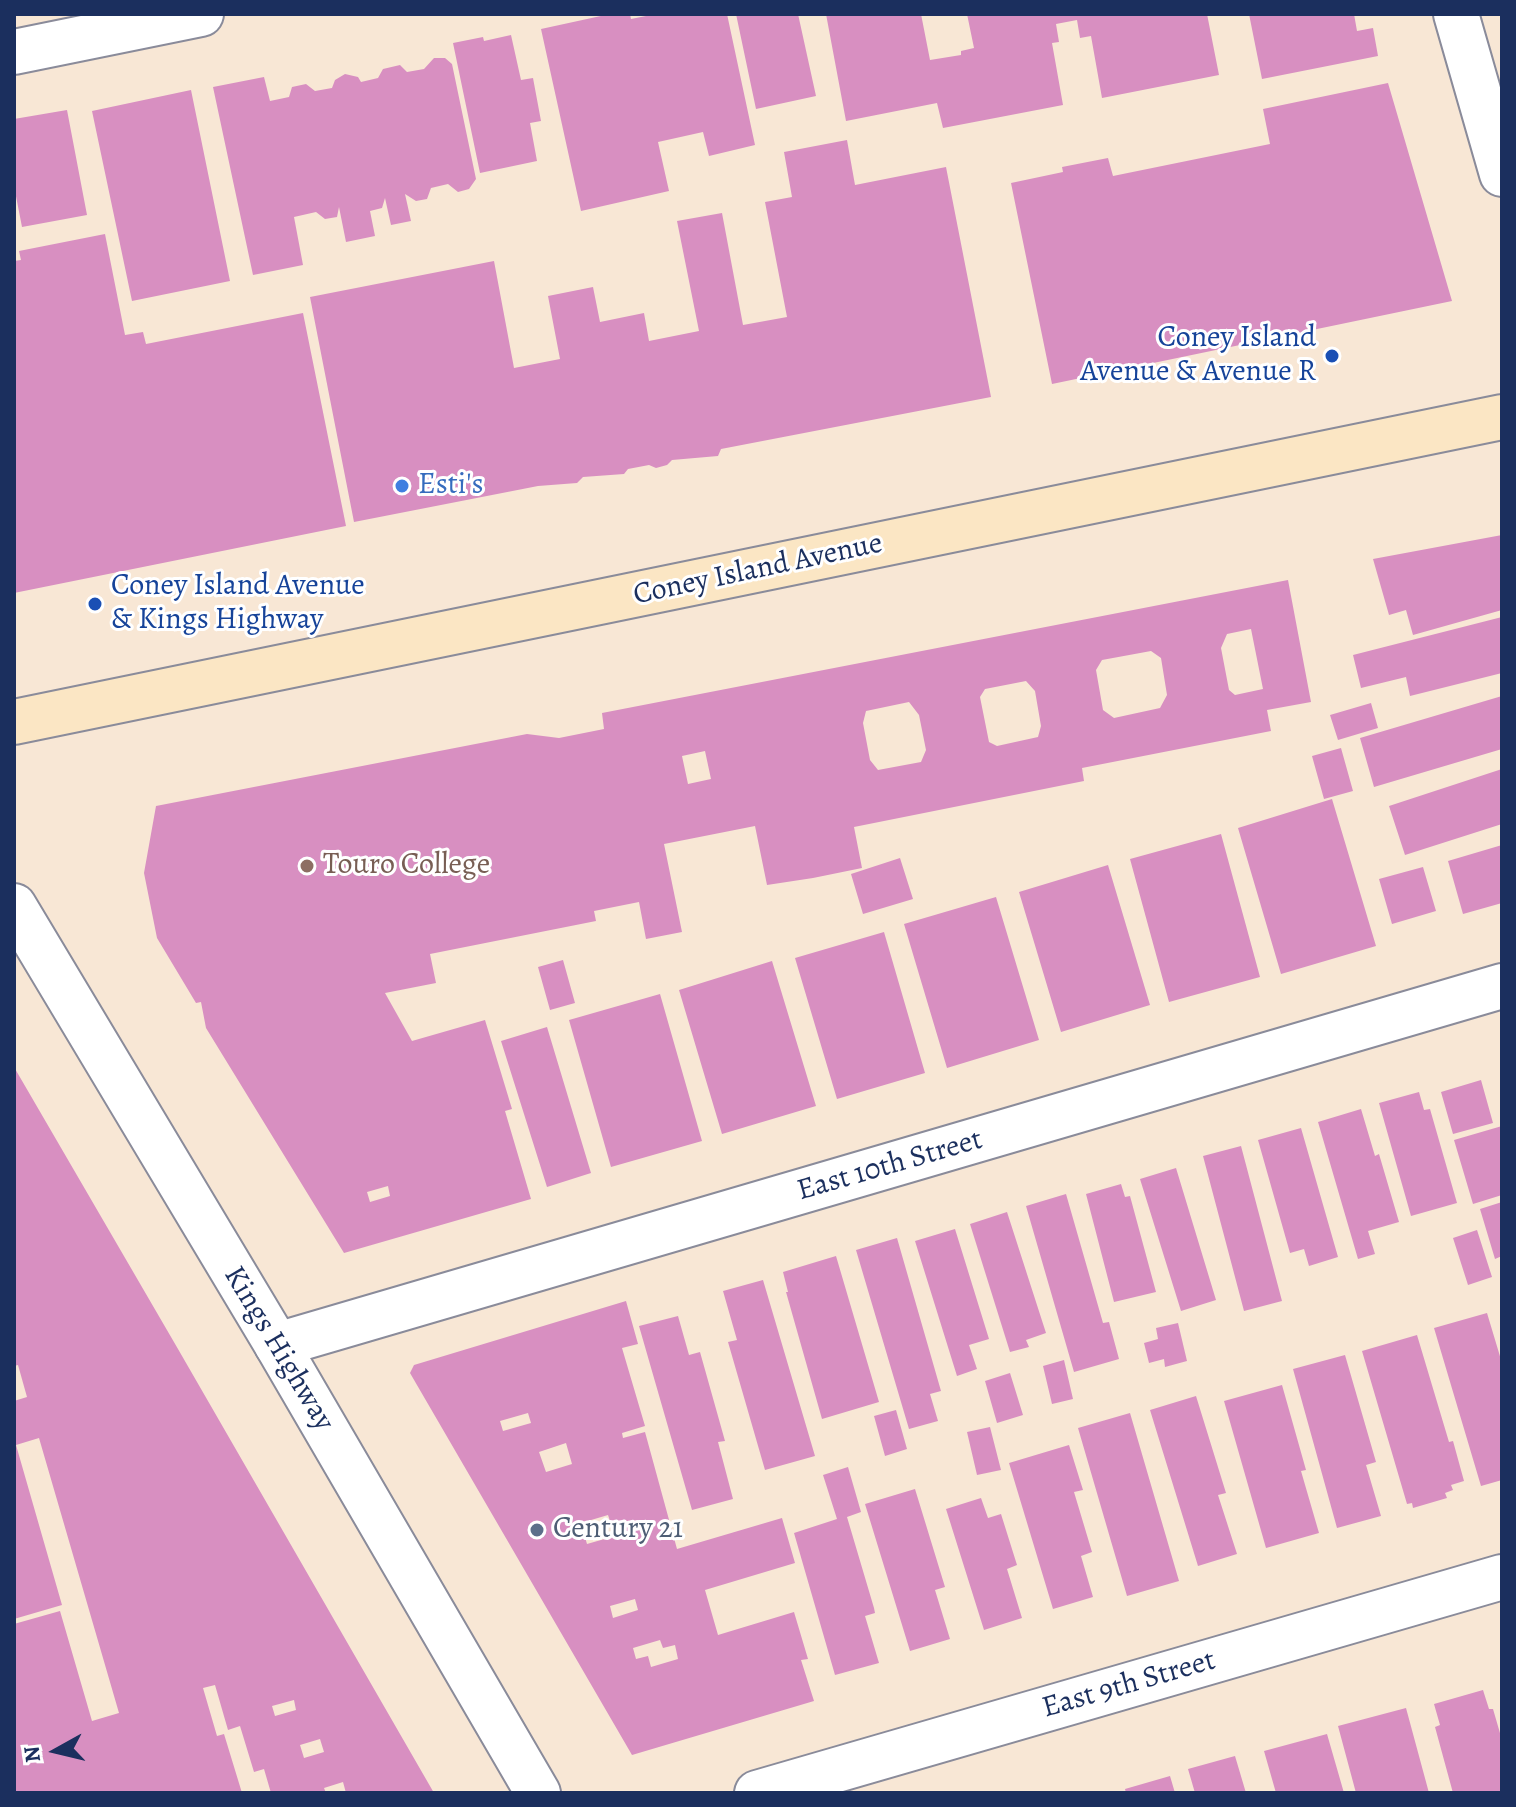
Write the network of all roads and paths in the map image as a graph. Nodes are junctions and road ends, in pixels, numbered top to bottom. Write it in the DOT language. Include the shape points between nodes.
graph roads {
  1 [pos="201,14"];
  2 [pos="1456,14"];
  3 [pos="14,52"];
  4 [pos="1502,174"];
  5 [pos="1502,417"];
  6 [pos="14,722"];
  7 [pos="14,906"];
  8 [pos="1502,986"];
  9 [pos="277,1345"];
  10 [pos="1502,1577"];
  11 [pos="538,1793"];
  12 [pos="757,1793"];
  1 -- 3 [label="street"];
  2 -- 4 [label="street"];
  5 -- 6 [label="main road, Coney Island Avenue"];
  7 -- 9 [label="street, Kings Highway"];
  8 -- 9 [label="street, East 10th Street"];
  9 -- 11 [label="street, Kings Highway"];
  10 -- 12 [label="street, East 9th Street"];
}
